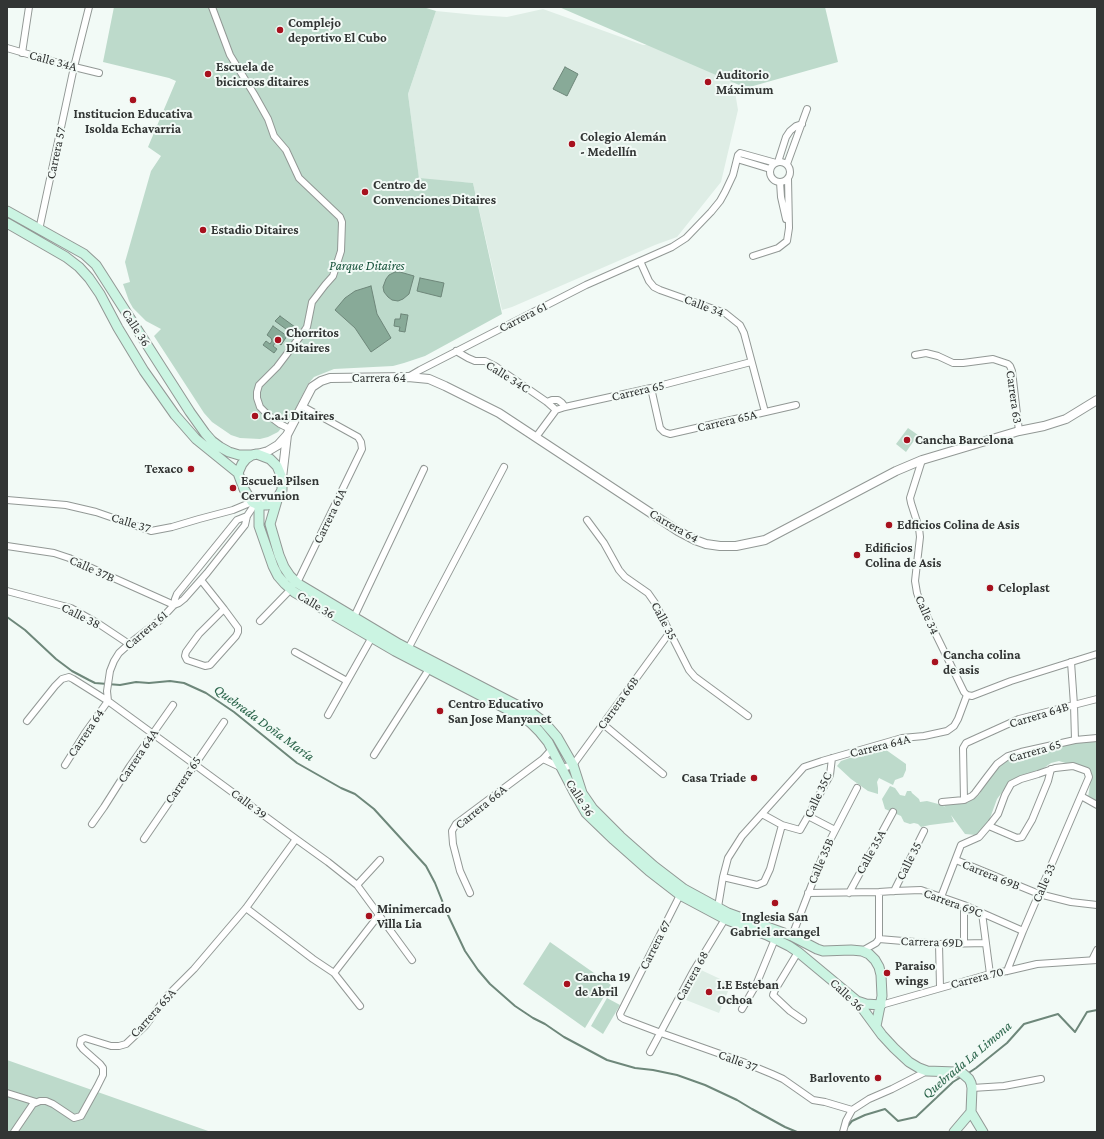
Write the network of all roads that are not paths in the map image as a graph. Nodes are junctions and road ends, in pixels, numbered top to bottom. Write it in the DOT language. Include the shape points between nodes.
graph roads {
  1 [pos="29,7"];
  2 [pos="90,7"];
  3 [pos="212,7"];
  4 [pos="7,48"];
  5 [pos="22,53"];
  6 [pos="74,67"];
  7 [pos="99,73"];
  8 [pos="807,109"];
  9 [pos="802,124"];
  10 [pos="780,155"];
  11 [pos="738,156"];
  12 [pos="788,161"];
  13 [pos="777,162"];
  14 [pos="770,169"];
  15 [pos="788,178"];
  16 [pos="780,182"];
  17 [pos="788,190"];
  18 [pos="780,191"];
  19 [pos="7,211"];
  20 [pos="7,223"];
  21 [pos="789,228"];
  22 [pos="39,230"];
  23 [pos="753,256"];
  24 [pos="640,261"];
  25 [pos="456,351"];
  26 [pos="915,355"];
  27 [pos="751,362"];
  28 [pos="408,377"];
  29 [pos="651,388"];
  30 [pos="1097,400"];
  31 [pos="547,402"];
  32 [pos="302,406"];
  33 [pos="796,406"];
  34 [pos="565,407"];
  35 [pos="556,410"];
  36 [pos="765,412"];
  37 [pos="1018,431"];
  38 [pos="288,432"];
  39 [pos="536,437"];
  40 [pos="254,455"];
  41 [pos="922,460"];
  42 [pos="504,467"];
  43 [pos="424,469"];
  44 [pos="238,473"];
  45 [pos="282,478"];
  46 [pos="278,497"];
  47 [pos="7,500"];
  48 [pos="255,504"];
  49 [pos="247,516"];
  50 [pos="587,520"];
  51 [pos="7,546"];
  52 [pos="201,580"];
  53 [pos="294,586"];
  54 [pos="7,591"];
  55 [pos="174,605"];
  56 [pos="224,609"];
  57 [pos="354,617"];
  58 [pos="260,621"];
  59 [pos="670,632"];
  60 [pos="372,637"];
  61 [pos="129,644"];
  62 [pos="408,649"];
  63 [pos="295,652"];
  64 [pos="1097,654"];
  65 [pos="1071,662"];
  66 [pos="429,669"];
  67 [pos="347,681"];
  68 [pos="967,695"];
  69 [pos="1097,699"];
  70 [pos="108,701"];
  71 [pos="1074,704"];
  72 [pos="173,705"];
  73 [pos="328,715"];
  74 [pos="748,716"];
  75 [pos="27,721"];
  76 [pos="224,722"];
  77 [pos="603,724"];
  78 [pos="152,734"];
  79 [pos="1097,738"];
  80 [pos="1075,740"];
  81 [pos="552,748"];
  82 [pos="374,755"];
  83 [pos="832,758"];
  84 [pos="543,759"];
  85 [pos="194,764"];
  86 [pos="65,765"];
  87 [pos="574,765"];
  88 [pos="562,768"];
  89 [pos="1051,769"];
  90 [pos="663,774"];
  91 [pos="857,788"];
  92 [pos="1081,796"];
  93 [pos="964,800"];
  94 [pos="942,802"];
  95 [pos="1097,804"];
  96 [pos="893,812"];
  97 [pos="762,814"];
  98 [pos="808,816"];
  99 [pos="92,824"];
  100 [pos="782,825"];
  101 [pos="989,826"];
  102 [pos="834,830"];
  103 [pos="924,832"];
  104 [pos="144,839"];
  105 [pos="296,839"];
  106 [pos="380,860"];
  107 [pos="956,860"];
  108 [pos="723,877"];
  109 [pos="357,885"];
  110 [pos="894,891"];
  111 [pos="879,892"];
  112 [pos="470,893"];
  113 [pos="808,893"];
  114 [pos="849,893"];
  115 [pos="1039,894"];
  116 [pos="680,895"];
  117 [pos="941,897"];
  118 [pos="964,905"];
  119 [pos="1097,905"];
  120 [pos="718,907"];
  121 [pos="246,908"];
  122 [pos="982,914"];
  123 [pos="379,915"];
  124 [pos="725,920"];
  125 [pos="1023,931"];
  126 [pos="792,936"];
  127 [pos="775,939"];
  128 [pos="879,939"];
  129 [pos="964,943"];
  130 [pos="986,943"];
  131 [pos="939,944"];
  132 [pos="1097,950"];
  133 [pos="823,951"];
  134 [pos="862,951"];
  135 [pos="798,952"];
  136 [pos="412,960"];
  137 [pos="1095,960"];
  138 [pos="813,964"];
  139 [pos="1008,971"];
  140 [pos="334,973"];
  141 [pos="990,974"];
  142 [pos="940,987"];
  143 [pos="857,1001"];
  144 [pos="882,1001"];
  145 [pos="360,1006"];
  146 [pos="742,1009"];
  147 [pos="621,1017"];
  148 [pos="803,1020"];
  149 [pos="876,1026"];
  150 [pos="661,1033"];
  151 [pos="650,1052"];
  152 [pos="927,1072"];
  153 [pos="1041,1079"];
  154 [pos="972,1088"];
  155 [pos="7,1093"];
  156 [pos="38,1102"];
  157 [pos="852,1110"];
  158 [pos="971,1112"];
  159 [pos="844,1130"];
  160 [pos="14,1132"];
  161 [pos="954,1132"];
  162 [pos="984,1132"];
  1 -- 5 [label="street"];
  2 -- 6 [label="street, Carrera 57"];
  3 -- 38 [label="street" via="230,55 268,119 274,136 286,150 299,178 340,217 342,222 341,251 332,276 312,302 307,327 277,367 259,385 257,392 260,407"];
  4 -- 5 [label="street, Calle 34A"];
  5 -- 6 [label="street, Calle 34A"];
  6 -- 7 [label="street, Calle 34A"];
  6 -- 22 [label="street, Carrera 57"];
  8 -- 9 [label="street"];
  9 -- 10 [label="street" via="790,131"];
  9 -- 12 [label="street"];
  10 -- 12 [label="street" via="785,154"];
  10 -- 13 [label="street"];
  11 -- 13 [label="street"];
  11 -- 14 [label="street"];
  11 -- 24 [label="street, Carrera 61" via="725,192 711,212 686,238"];
  12 -- 13 [label="street"];
  12 -- 15 [label="street"];
  13 -- 14 [label="street"];
  14 -- 16 [label="street" via="773,179"];
  15 -- 16 [label="street"];
  15 -- 17 [label="street"];
  16 -- 18 [label="street"];
  17 -- 18 [label="street"];
  17 -- 21 [label="street"];
  18 -- 21 [label="street"];
  19 -- 22 [label="main road, Calle 36"];
  20 -- 44 [label="main road, Calle 36" via="79,267 100,294 144,371 175,415 196,439"];
  21 -- 23 [label="street" via="787,241 778,248"];
  22 -- 40 [label="main road, Calle 36" via="84,254 96,265 190,412 212,441 229,452"];
  24 -- 25 [label="street, Carrera 61" via="586,284"];
  24 -- 27 [label="street, Calle 34" via="654,287 725,313 734,319 744,333"];
  25 -- 28 [label="street, Carrera 61"];
  25 -- 31 [label="street, Calle 34C" via="475,361 485,361 495,366"];
  26 -- 37 [label="street, Carrera 63" via="926,353 953,363 993,359 1008,364 1012,372"];
  27 -- 29 [label="street, Carrera 65"];
  27 -- 36 [label="street, Calle 34"];
  28 -- 32 [label="street, Carrera 64" via="330,378 312,388"];
  28 -- 39 [label="street, Carrera 64" via="429,379 445,386 499,413"];
  29 -- 34 [label="street, Carrera 65"];
  29 -- 36 [label="street, Carrera 65A" via="660,428 670,434"];
  30 -- 37 [label="street, Carrera 64" via="1066,419"];
  31 -- 34 [label="street" via="558,400"];
  31 -- 35 [label="street, Calle 34C"];
  32 -- 38 [label="street, Carrera 64"];
  32 -- 53 [label="street, Carrera 61A" via="358,437 362,449"];
  33 -- 36 [label="street, Carrera 65A"];
  34 -- 35 [label="street, Carrera 65"];
  35 -- 39 [label="street"];
  37 -- 41 [label="street, Carrera 64"];
  38 -- 40 [label="street, Carrera 64" via="278,445"];
  38 -- 45 [label="street, Carrera 64"];
  39 -- 41 [label="street, Carrera 64" via="678,531 706,544 720,546 736,546 765,540 896,471"];
  40 -- 44 [label="main road" via="246,459"];
  40 -- 45 [label="main road" via="274,462"];
  41 -- 68 [label="street, Calle 34" via="910,498 920,537 915,581 917,593"];
  42 -- 62 [label="street"];
  43 -- 57 [label="street"];
  44 -- 48 [label="main road" via="244,489"];
  45 -- 46 [label="main road" via="282,490"];
  46 -- 48 [label="main road" via="267,505"];
  46 -- 53 [label="main road, Calle 36" via="270,524 279,555"];
  47 -- 48 [label="street, Calle 37" via="66,505 96,512 151,531"];
  48 -- 49 [label="street, Carrera 61"];
  48 -- 53 [label="main road, Calle 36" via="259,526 278,576"];
  49 -- 52 [label="street, Carrera 61" via="245,525"];
  49 -- 55 [label="street, Carrera 61" via="237,520 177,594"];
  50 -- 59 [label="street, Calle 35" via="604,543 618,570 648,593"];
  51 -- 55 [label="street, Calle 37B" via="54,553 69,558"];
  52 -- 55 [label="street, Carrera 61" via="184,599"];
  52 -- 56 [label="street"];
  53 -- 57 [label="main road, Calle 36"];
  53 -- 58 [label="street, Carrera 61A"];
  53 -- 60 [label="main road, Calle 36"];
  54 -- 61 [label="street, Calle 38" via="71,608"];
  55 -- 61 [label="street, Carrera 61" via="160,620"];
  56 -- 56 [label="street" via="186,652 187,660 205,666 210,665 236,636 238,628"];
  57 -- 62 [label="main road, Calle 36"];
  59 -- 74 [label="street, Calle 35" via="695,677"];
  59 -- 77 [label="street, Carrera 66B"];
  60 -- 66 [label="main road, Calle 36"];
  60 -- 67 [label="street"];
  61 -- 70 [label="street, Carrera 61" via="114,661 107,691"];
  62 -- 87 [label="main road, Calle 36" via="532,713 557,737"];
  63 -- 67 [label="street"];
  64 -- 65 [label="street"];
  65 -- 68 [label="street" via="972,696"];
  65 -- 71 [label="street"];
  66 -- 81 [label="main road, Calle 36" via="522,717 539,731"];
  66 -- 82 [label="street"];
  67 -- 73 [label="street"];
  68 -- 83 [label="street, Carrera 64A" via="958,719 947,732 902,738"];
  69 -- 71 [label="street, Carrera 64B"];
  70 -- 75 [label="street, Calle 39" via="73,679 62,679"];
  70 -- 78 [label="street, Calle 39"];
  70 -- 86 [label="street, Carrera 64"];
  71 -- 80 [label="street"];
  71 -- 93 [label="street, Carrera 64B" via="1019,719 966,743 963,748"];
  72 -- 78 [label="street, Carrera 64A"];
  76 -- 85 [label="street, Carrera 65"];
  77 -- 87 [label="street, Carrera 66B"];
  77 -- 90 [label="street"];
  78 -- 85 [label="street, Calle 39"];
  78 -- 99 [label="street, Carrera 64A"];
  79 -- 80 [label="street, Carrera 65"];
  80 -- 93 [label="street, Carrera 65" via="1008,756 997,764 975,793"];
  81 -- 84 [label="street, Carrera 66A"];
  81 -- 88 [label="main road, Calle 36"];
  83 -- 97 [label="street, Carrera 64A" via="804,767"];
  83 -- 98 [label="street, Calle 35C" via="830,774"];
  84 -- 88 [label="street"];
  84 -- 112 [label="street, Carrera 66A" via="473,810 456,824 452,831 460,871"];
  85 -- 104 [label="street, Carrera 65"];
  85 -- 105 [label="street, Calle 39"];
  87 -- 88 [label="street"];
  87 -- 120 [label="main road, Calle 36" via="582,792 593,809 620,836 684,889"];
  88 -- 116 [label="main road, Calle 36" via="586,813 635,859"];
  89 -- 92 [label="street, Calle 33" via="1073,766 1087,771 1089,777"];
  89 -- 101 [label="street" via="1011,784 998,814"];
  89 -- 101 [label="street" via="1034,814 1022,837 1017,838"];
  91 -- 102 [label="street, Calle 35B"];
  92 -- 95 [label="street"];
  92 -- 115 [label="street, Calle 33"];
  93 -- 94 [label="street"];
  96 -- 114 [label="street, Calle 35A"];
  97 -- 100 [label="street"];
  97 -- 108 [label="street, Carrera 64A" via="742,836 728,858"];
  98 -- 100 [label="street, Calle 35C" via="800,830"];
  98 -- 102 [label="street"];
  100 -- 108 [label="street" via="764,882 757,885"];
  101 -- 107 [label="street" via="979,837 961,845"];
  102 -- 113 [label="street, Calle 35B"];
  103 -- 110 [label="street, Calle 35"];
  105 -- 109 [label="street, Calle 39"];
  105 -- 121 [label="street, Carrera 65A"];
  106 -- 109 [label="street"];
  107 -- 115 [label="street, Carrera 69B"];
  107 -- 117 [label="street"];
  108 -- 120 [label="street, Carrera 64A"];
  109 -- 123 [label="street, Calle 39"];
  110 -- 111 [label="street, Carrera 69C"];
  110 -- 117 [label="street, Carrera 69C" via="920,890"];
  111 -- 114 [label="street, Carrera 69C"];
  111 -- 128 [label="street"];
  113 -- 114 [label="street, Carrera 69C"];
  113 -- 126 [label="street, Calle 35B"];
  115 -- 119 [label="street, Carrera 69B"];
  115 -- 125 [label="street, Calle 33"];
  116 -- 124 [label="main road, Calle 36"];
  116 -- 147 [label="street, Carrera 67" via="620,1014"];
  117 -- 118 [label="street, Carrera 69C"];
  118 -- 122 [label="street, Carrera 69C"];
  118 -- 129 [label="street"];
  120 -- 126 [label="main road, Calle 36"];
  121 -- 140 [label="street"];
  121 -- 156 [label="street, Carrera 65A" via="194,969 168,995 150,1021 126,1044 111,1046 85,1038 81,1040 80,1045 100,1064 103,1072 81,1116 74,1118 53,1104 46,1101"];
  122 -- 125 [label="street, Carrera 69C"];
  122 -- 130 [label="street"];
  123 -- 136 [label="street, Calle 39"];
  123 -- 140 [label="street"];
  124 -- 127 [label="main road, Calle 36"];
  124 -- 150 [label="street, Carrera 68" via="694,970"];
  125 -- 139 [label="street, Calle 33"];
  126 -- 133 [label="main road, Calle 36"];
  127 -- 135 [label="main road, Calle 36"];
  127 -- 146 [label="street" via="756,985"];
  128 -- 131 [label="street, Carrera 69D"];
  128 -- 134 [label="street"];
  129 -- 130 [label="street, Carrera 69D"];
  129 -- 131 [label="street, Carrera 69D"];
  130 -- 141 [label="street"];
  131 -- 142 [label="street"];
  132 -- 137 [label="street"];
  133 -- 134 [label="main road"];
  133 -- 138 [label="main road"];
  134 -- 144 [label="main road" via="876,960 879,967"];
  135 -- 138 [label="main road, Calle 36"];
  135 -- 148 [label="street" via="773,995"];
  137 -- 139 [label="street, Carrera 70" via="1037,964"];
  138 -- 143 [label="main road, Calle 36"];
  139 -- 141 [label="street, Carrera 70"];
  140 -- 145 [label="street"];
  141 -- 142 [label="street, Carrera 70"];
  142 -- 144 [label="street, Carrera 70" via="892,1002"];
  143 -- 144 [label="main road" via="866,1004"];
  143 -- 149 [label="main road, Calle 36"];
  144 -- 149 [label="main road"];
  147 -- 150 [label="street, Calle 37"];
  149 -- 152 [label="main road, Calle 36" via="909,1062"];
  150 -- 151 [label="street, Carrera 68"];
  150 -- 157 [label="street, Calle 37" via="772,1074 813,1100"];
  152 -- 154 [label="main road, Calle 36" via="961,1072 969,1079"];
  152 -- 157 [label="street" via="869,1099"];
  153 -- 154 [label="street" via="989,1088"];
  154 -- 158 [label="main road"];
  155 -- 156 [label="street"];
  156 -- 160 [label="street" via="33,1104"];
  157 -- 159 [label="street"];
  158 -- 161 [label="main road"];
  158 -- 162 [label="main road"];
}
